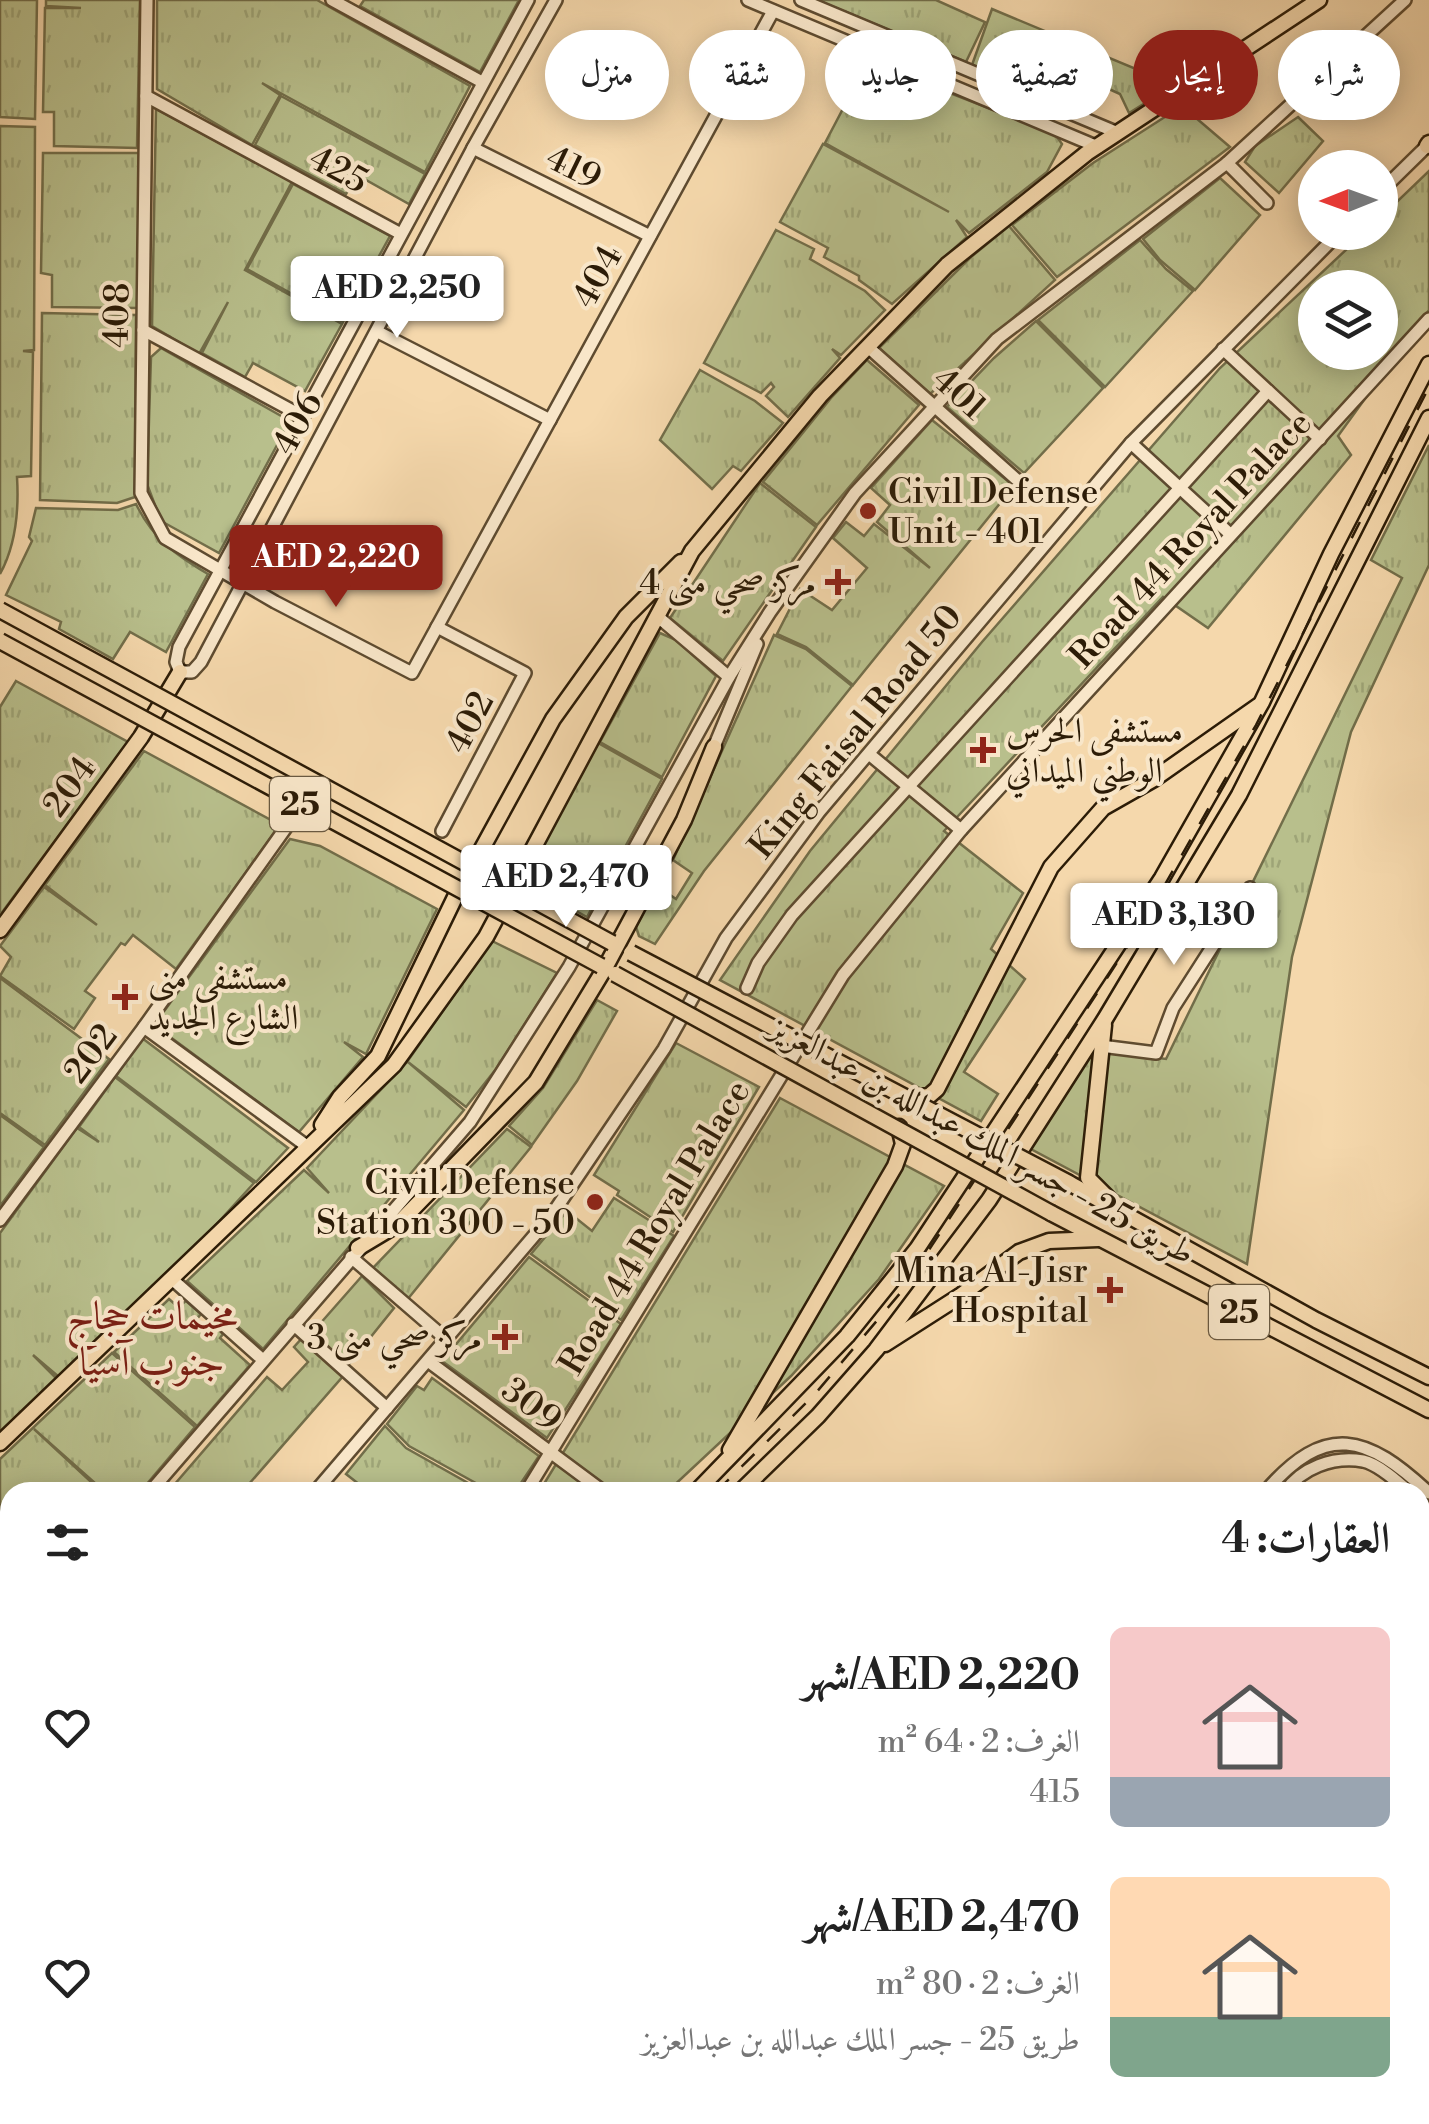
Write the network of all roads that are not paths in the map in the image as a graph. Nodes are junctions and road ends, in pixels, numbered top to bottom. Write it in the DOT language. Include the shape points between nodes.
graph roads {
  1 [pos="148,0"];
  2 [pos="332,0"];
  3 [pos="528,0"];
  4 [pos="556,0"];
  5 [pos="748,0"];
  6 [pos="800,0"];
  7 [pos="1319,0"];
  8 [pos="1401,3"];
  9 [pos="773,10"];
  10 [pos="482,82"];
  11 [pos="146,96"];
  12 [pos="1118,133"];
  13 [pos="1428,145"];
  14 [pos="1098,147"];
  15 [pos="473,148"];
  16 [pos="1227,163"];
  17 [pos="1398,174"];
  18 [pos="1268,202"];
  19 [pos="400,234"];
  20 [pos="650,236"];
  21 [pos="1322,250"];
  22 [pos="1429,320"];
  23 [pos="143,330"];
  24 [pos="378,332"];
  25 [pos="868,347"];
  26 [pos="1223,349"];
  27 [pos="1429,364"];
  28 [pos="1268,391"];
  29 [pos="935,406"];
  30 [pos="302,416"];
  31 [pos="1429,418"];
  32 [pos="550,420"];
  33 [pos="1320,439"];
  34 [pos="1131,443"];
  35 [pos="1016,479"];
  36 [pos="1180,488"];
  37 [pos="1230,534"];
  38 [pos="692,551"];
  39 [pos="220,570"];
  40 [pos="240,582"];
  41 [pos="0,610"];
  42 [pos="770,612"];
  43 [pos="657,616"];
  44 [pos="437,627"];
  45 [pos="0,641"];
  46 [pos="180,672"];
  47 [pos="412,673"];
  48 [pos="729,677"];
  49 [pos="1262,702"];
  50 [pos="714,747"];
  51 [pos="869,754"];
  52 [pos="908,785"];
  53 [pos="292,819"];
  54 [pos="961,830"];
  55 [pos="442,831"];
  56 [pos="472,866"];
  57 [pos="1250,888"];
  58 [pos="458,889"];
  59 [pos="0,930"];
  60 [pos="620,948"];
  61 [pos="607,969"];
  62 [pos="747,988"];
  63 [pos="1106,1018"];
  64 [pos="144,1026"];
  65 [pos="1101,1046"];
  66 [pos="910,1098"];
  67 [pos="899,1127"];
  68 [pos="308,1147"];
  69 [pos="1116,1207"];
  70 [pos="0,1220"];
  71 [pos="1100,1238"];
  72 [pos="354,1253"];
  73 [pos="173,1280"];
  74 [pos="293,1324"];
  75 [pos="446,1339"];
  76 [pos="876,1350"];
  77 [pos="263,1360"];
  78 [pos="428,1360"];
  79 [pos="1429,1377"];
  80 [pos="388,1408"];
  81 [pos="1429,1410"];
  82 [pos="0,1444"];
  83 [pos="550,1452"];
  84 [pos="719,1470"];
  85 [pos="159,1482"];
  86 [pos="324,1482"];
  87 [pos="532,1482"];
  88 [pos="590,1482"];
  89 [pos="706,1482"];
  90 [pos="750,1482"];
  91 [pos="1275,1482"];
  92 [pos="1292,1482"];
  93 [pos="1395,1482"];
  94 [pos="1417,1482"];
  1 -- 11 [label="street, 408"];
  2 -- 10 [label="street"];
  3 -- 10 [label="street, 406"];
  4 -- 15 [label="street, 406"];
  5 -- 9 [label="street"];
  6 -- 12 [label="street"];
  7 -- 12 [label="main road"];
  8 -- 16 [label="street"];
  9 -- 14 [label="street"];
  9 -- 20 [label="street, 404"];
  10 -- 19 [label="street, 406"];
  11 -- 19 [label="street, 425"];
  11 -- 23 [label="street, 408"];
  12 -- 14 [label="main road"];
  13 -- 17 [label="street"];
  14 -- 25 [label="main road" via="947,266"];
  15 -- 20 [label="street, 419"];
  15 -- 24 [label="street, 406"];
  16 -- 18 [label="street"];
  16 -- 29 [label="street" via="997,339"];
  19 -- 30 [label="street, 406"];
  20 -- 32 [label="street, 404"];
  21 -- 26 [label="street, King Faisal Road 50"];
  22 -- 33 [label="street, Road 44 Royal Palace"];
  23 -- 30 [label="street"];
  23 -- 39 [label="street, 408" via="141,493 165,538"];
  24 -- 32 [label="street"];
  24 -- 40 [label="street, 406"];
  25 -- 29 [label="street, 401"];
  25 -- 38 [label="main road"];
  26 -- 28 [label="street"];
  26 -- 34 [label="street, King Faisal Road 50"];
  27 -- 49 [label="main road"];
  28 -- 33 [label="street"];
  28 -- 36 [label="street"];
  29 -- 35 [label="street, 401"];
  29 -- 42 [label="street" via="855,492"];
  30 -- 39 [label="street, 406"];
  31 -- 63 [label="main road" via="1239,795"];
  32 -- 44 [label="street, 404"];
  33 -- 37 [label="street, Road 44 Royal Palace"];
  34 -- 36 [label="street"];
  34 -- 51 [label="street, King Faisal Road 50"];
  36 -- 37 [label="street"];
  36 -- 52 [label="street"];
  37 -- 54 [label="street, Road 44 Royal Palace"];
  38 -- 43 [label="main road"];
  38 -- 56 [label="main road" via="626,617 553,719"];
  39 -- 40 [label="street, 408"];
  39 -- 46 [label="street, 406" via="178,647"];
  40 -- 46 [label="street, 406" via="201,662 192,672"];
  40 -- 47 [label="street, 408"];
  41 -- 56 [label="main road, طريق 25 - جسر الملك عبدالله بن عبدالعزيز / 25, bridge"];
  42 -- 48 [label="street"];
  42 -- 50 [label="street"];
  43 -- 48 [label="street"];
  43 -- 68 [label="main road" via="486,938 394,1064"];
  44 -- 47 [label="street, 404"];
  44 -- 55 [label="street, 402" via="526,673"];
  45 -- 58 [label="main road, طريق 25 - جسر الملك عبدالله بن عبدالعزيز / 25, bridge"];
  46 -- 59 [label="main road, 204" via="141,738"];
  48 -- 72 [label="street" via="569,967 470,1122"];
  49 -- 66 [label="main road" via="1103,808 1051,867 937,1090"];
  49 -- 84 [label="main road" via="1162,878 917,1250 847,1336"];
  50 -- 60 [label="main road"];
  51 -- 52 [label="street"];
  51 -- 75 [label="street, King Faisal Road 50" via="726,938 591,1161"];
  52 -- 54 [label="street"];
  52 -- 62 [label="street" via="792,915"];
  53 -- 64 [label="street, 202"];
  54 -- 83 [label="street, Road 44 Royal Palace" via="843,975"];
  56 -- 60 [label="main road, طريق 25 - جسر الملك عبدالله بن عبدالعزيز / 25, bridge"];
  57 -- 65 [label="street" via="1173,1008 1156,1053"];
  58 -- 61 [label="main road, طريق 25 - جسر الملك عبدالله بن عبدالعزيز / 25, bridge"];
  58 -- 68 [label="main road" via="378,1056 340,1097"];
  60 -- 61 [label="main road"];
  60 -- 66 [label="main road, طريق 25 - جسر الملك عبدالله بن عبدالعزيز / 25, bridge"];
  61 -- 67 [label="main road, طريق 25 - جسر الملك عبدالله بن عبدالعزيز / 25, bridge"];
  61 -- 72 [label="main road" via="536,1082 398,1224"];
  63 -- 65 [label="main road"];
  63 -- 76 [label="main road" via="989,1200"];
  64 -- 68 [label="street"];
  64 -- 70 [label="street, 202"];
  65 -- 69 [label="main road" via="1088,1178"];
  66 -- 69 [label="main road, طريق 25 - جسر الملك عبدالله بن عبدالعزيز / 25, bridge"];
  67 -- 71 [label="main road, طريق 25 - جسر الملك عبدالله بن عبدالعزيز / 25, bridge"];
  67 -- 84 [label="main road" via="903,1144 895,1166"];
  68 -- 73 [label="main road"];
  69 -- 79 [label="main road, طريق 25 - جسر الملك عبدالله بن عبدالعزيز / 25"];
  71 -- 76 [label="main road" via="1049,1241 1019,1252"];
  71 -- 81 [label="main road, طريق 25 - جسر الملك عبدالله بن عبدالعزيز / 25"];
  72 -- 74 [label="street"];
  72 -- 75 [label="street"];
  73 -- 77 [label="street"];
  73 -- 82 [label="main road"];
  74 -- 77 [label="street"];
  74 -- 80 [label="street"];
  75 -- 78 [label="street, King Faisal Road 50"];
  76 -- 90 [label="main road"];
  77 -- 85 [label="street"];
  78 -- 80 [label="street, King Faisal Road 50"];
  78 -- 83 [label="street, 309"];
  80 -- 86 [label="street, King Faisal Road 50"];
  83 -- 87 [label="street, Road 44 Royal Palace"];
  83 -- 88 [label="street, 309"];
  84 -- 89 [label="main road"];
  91 -- 94 [label="street" via="1295,1461 1346,1444 1376,1450"];
  92 -- 93 [label="street" via="1331,1462 1366,1461"];
}
